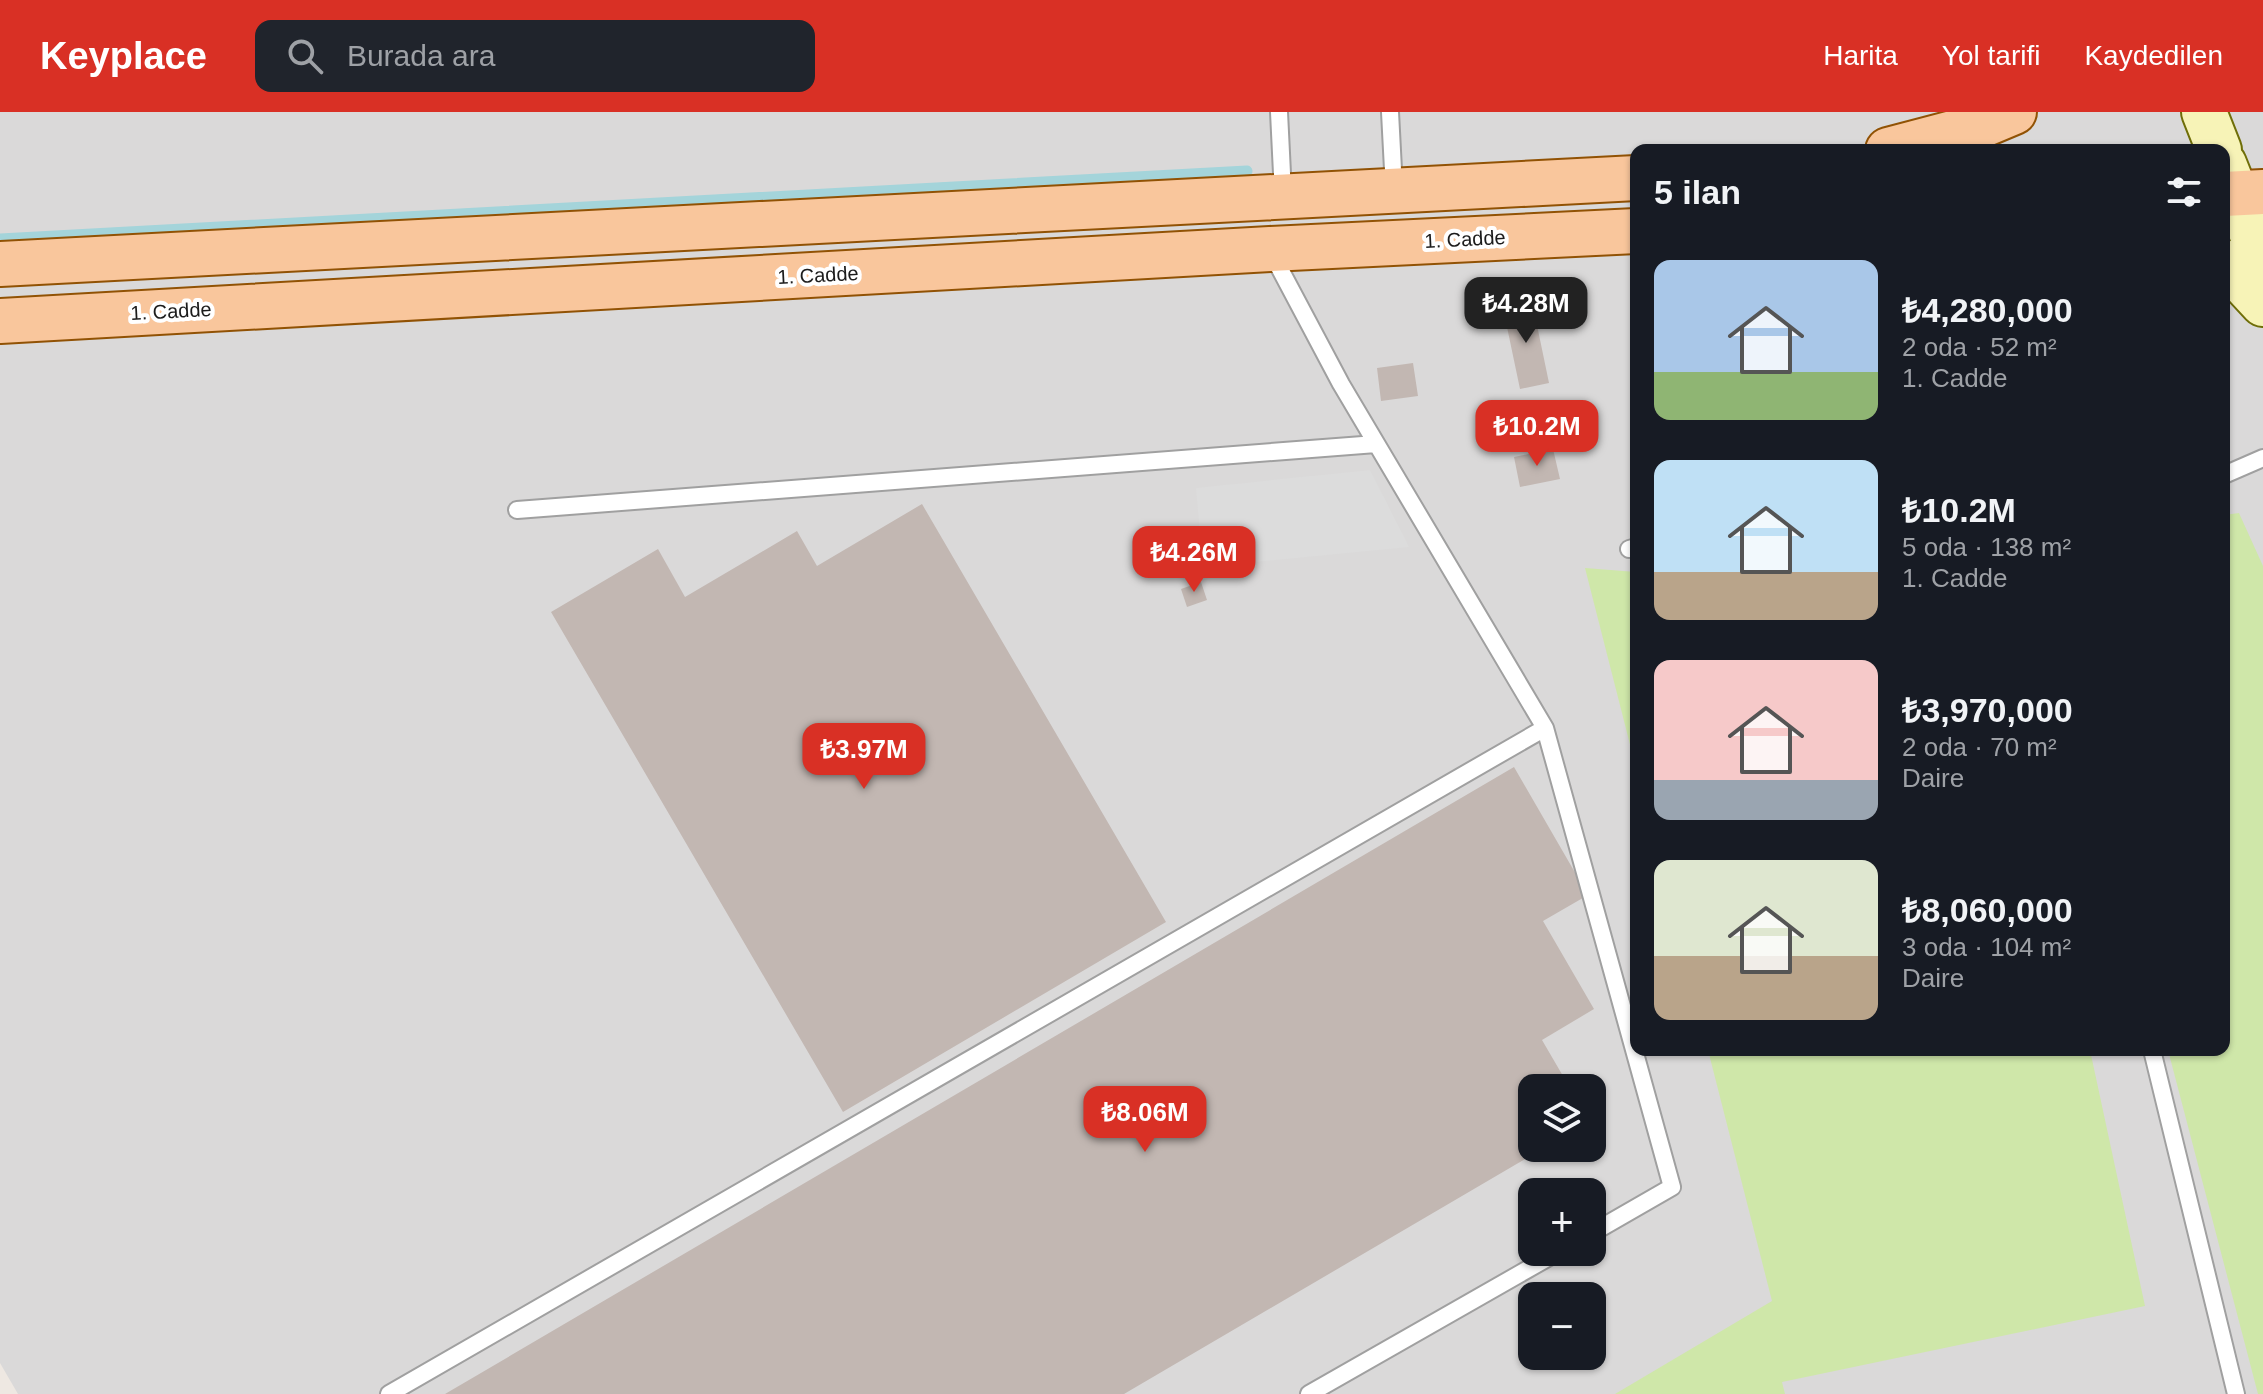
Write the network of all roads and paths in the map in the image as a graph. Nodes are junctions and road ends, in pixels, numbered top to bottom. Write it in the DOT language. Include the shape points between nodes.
graph roads {
  1 [pos="1279,112"];
  2 [pos="1390,112"];
  3 [pos="2014,112"];
  4 [pos="2204,112"];
  5 [pos="1911,144"];
  6 [pos="2217,144"];
  7 [pos="1630,178"];
  8 [pos="2237,186"];
  9 [pos="1395,191"];
  10 [pos="1283,197"];
  11 [pos="1630,231"];
  12 [pos="1270,249"];
  13 [pos="2263,262"];
  14 [pos="0,264"];
  15 [pos="2230,268"];
  16 [pos="2263,304"];
  17 [pos="0,321"];
  18 [pos="1376,444"];
  19 [pos="2263,458"];
  20 [pos="2230,472"];
  21 [pos="517,510"];
  22 [pos="1545,728"];
  23 [pos="1630,1035"];
  24 [pos="1636,1056"];
  25 [pos="2153,1056"];
  26 [pos="1606,1225"];
  27 [pos="1533,1266"];
  28 [pos="389,1394"];
  29 [pos="1309,1394"];
  30 [pos="2236,1394"];
  1 -- 10 [label="lane"];
  2 -- 9 [label="lane"];
  3 -- 5 [label="main road"];
  4 -- 6 [label="main road"];
  7 -- 9 [label="main road"];
  8 -- 13 [label="main road"];
  9 -- 10 [label="main road"];
  10 -- 14 [label="main road"];
  11 -- 12 [label="main road, 1. Cadde"];
  12 -- 17 [label="main road, 1. Cadde"];
  12 -- 18 [label="lane"];
  15 -- 16 [label="main road"];
  18 -- 21 [label="lane"];
  18 -- 22 [label="lane"];
  19 -- 20 [label="lane"];
  22 -- 23 [label="lane"];
  22 -- 28 [label="lane"];
  24 -- 26 [label="lane" via="1672,1187"];
  25 -- 30 [label="lane"];
  27 -- 29 [label="lane"];
}
